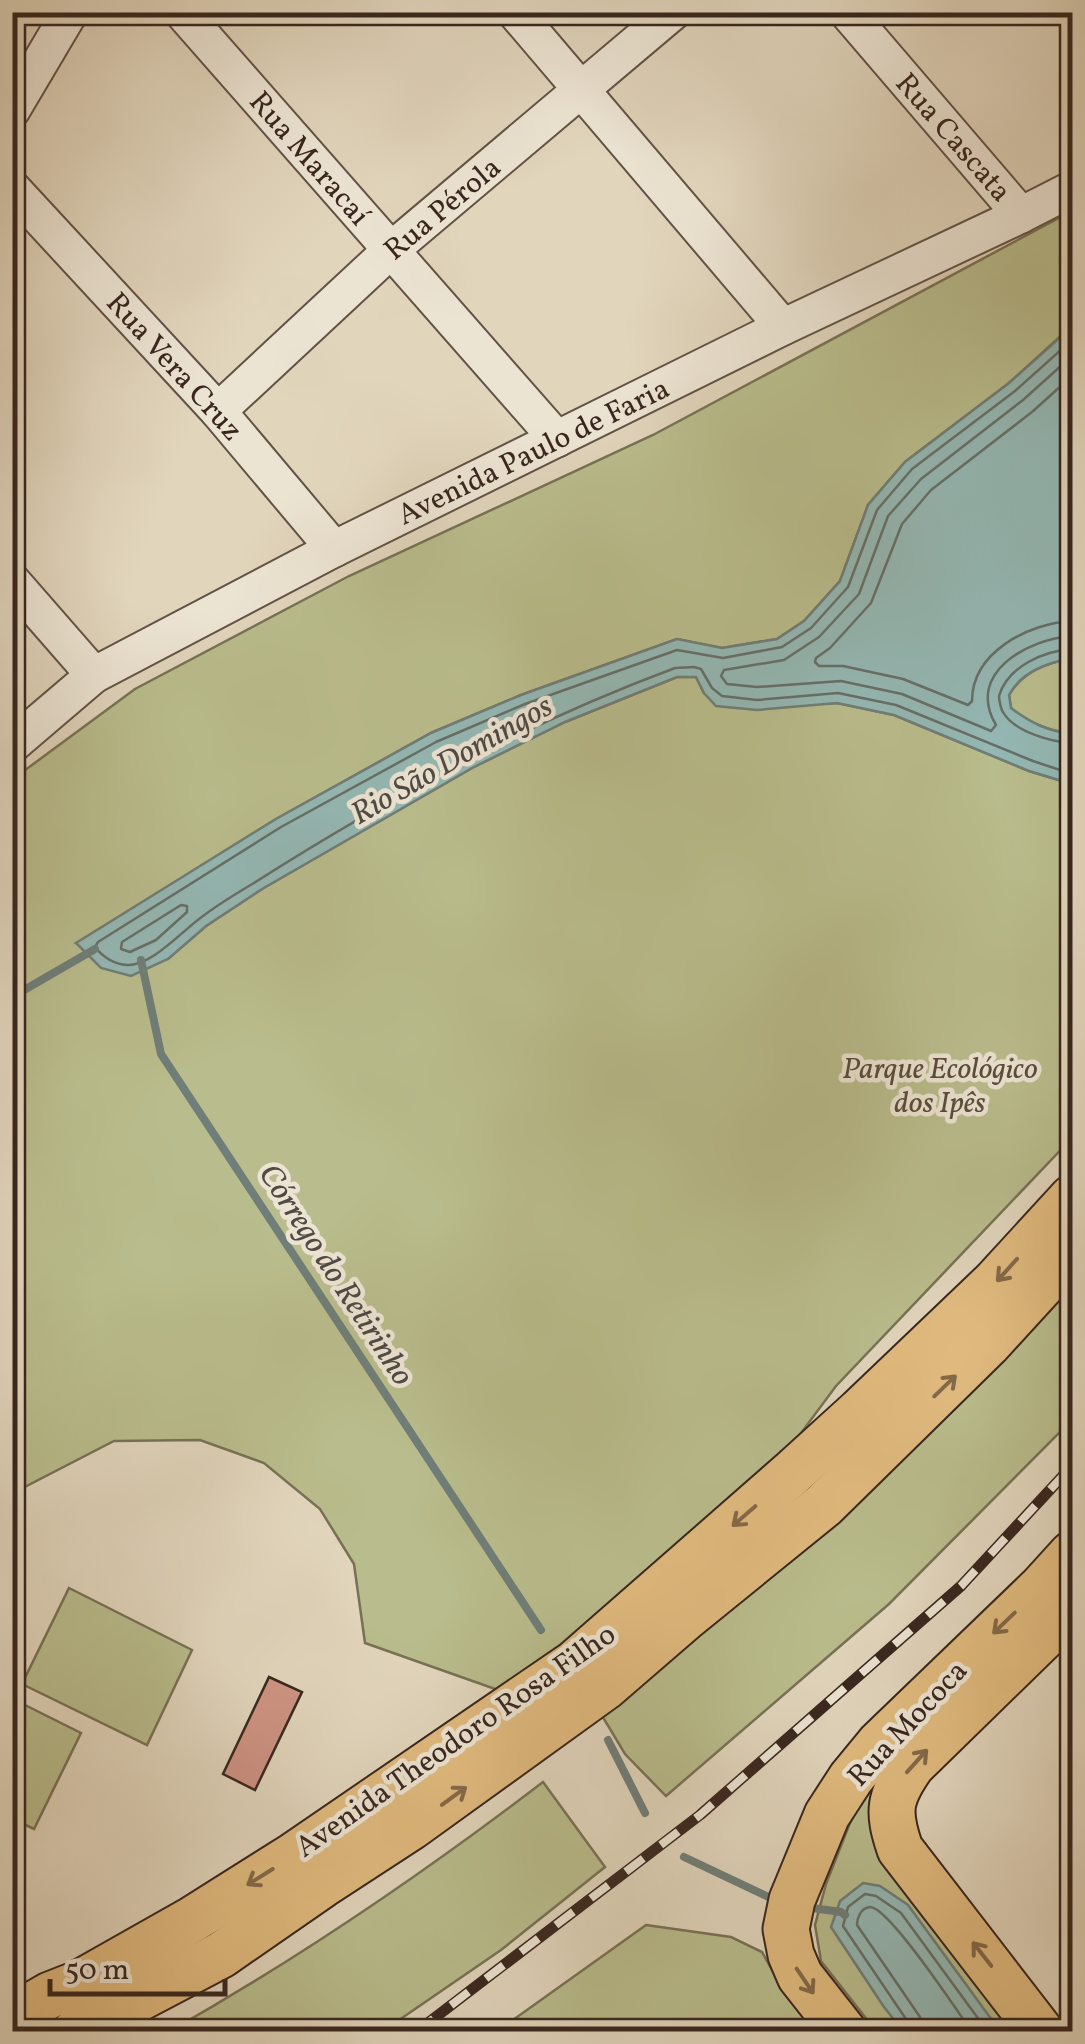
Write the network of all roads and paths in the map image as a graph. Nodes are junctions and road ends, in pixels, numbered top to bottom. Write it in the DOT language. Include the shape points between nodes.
graph roads {
  1 [pos="70,12"];
  2 [pos="182,12"];
  3 [pos="516,12"];
  4 [pos="673,12"];
  5 [pos="848,12"];
  6 [pos="582,90"];
  7 [pos="12,110"];
  8 [pos="12,188"];
  9 [pos="1072,189"];
  10 [pos="1022,215"];
  11 [pos="390,250"];
  12 [pos="783,328"];
  13 [pos="218,411"];
  14 [pos="557,439"];
  15 [pos="334,549"];
  16 [pos="12,581"];
  17 [pos="94,675"];
  18 [pos="12,745"];
  19 [pos="1072,1198"];
  20 [pos="1072,1252"];
  21 [pos="875,1425"];
  22 [pos="794,1472"];
  23 [pos="824,1505"];
  24 [pos="1072,1554"];
  25 [pos="1072,1609"];
  26 [pos="398,1809"];
  27 [pos="79,2014"];
  28 [pos="12,2017"];
  29 [pos="844,2032"];
  30 [pos="1041,2032"];
  1 -- 7 [label="street"];
  2 -- 11 [label="street, Rua Maracaí"];
  3 -- 6 [label="street"];
  4 -- 6 [label="street, Rua Pérola"];
  5 -- 10 [label="street, Rua Cascata"];
  6 -- 11 [label="street, Rua Pérola"];
  6 -- 12 [label="street"];
  8 -- 13 [label="street, Rua Vera Cruz"];
  9 -- 10 [label="street, Avenida Paulo de Faria"];
  10 -- 12 [label="street, Avenida Paulo de Faria"];
  11 -- 13 [label="street, Rua Pérola"];
  11 -- 14 [label="street, Rua Maracaí"];
  12 -- 14 [label="street, Avenida Paulo de Faria"];
  13 -- 15 [label="street, Rua Vera Cruz"];
  14 -- 15 [label="street, Avenida Paulo de Faria"];
  15 -- 17 [label="street, Avenida Paulo de Faria"];
  16 -- 17 [label="street"];
  17 -- 18 [label="street, Avenida Paulo de Faria"];
  19 -- 21 [label="main road, Avenida Theodoro Rosa Filho, one-way"];
  21 -- 20 [label="main road, Avenida Theodoro Rosa Filho, one-way" via="988,1344"];
  21 -- 22 [label="main road, Avenida Theodoro Rosa Filho"];
  21 -- 23 [label="main road, Avenida Theodoro Rosa Filho"];
  22 -- 23 [label="main road"];
  22 -- 26 [label="main road, Avenida Theodoro Rosa Filho, one-way"];
  26 -- 23 [label="main road, Avenida Theodoro Rosa Filho, one-way" via="604,1687"];
  24 -- 29 [label="main road, Rua Mococa, one-way" via="879,1744 827,1815 786,1929 800,1976"];
  30 -- 25 [label="main road, Rua Mococa, one-way" via="900,1849 892,1804 912,1764"];
  26 -- 27 [label="main road, Avenida Theodoro Rosa Filho" via="293,1856 210,1908"];
  27 -- 28 [label="main road, Avenida Theodoro Rosa Filho" via="50,1995"];
}
